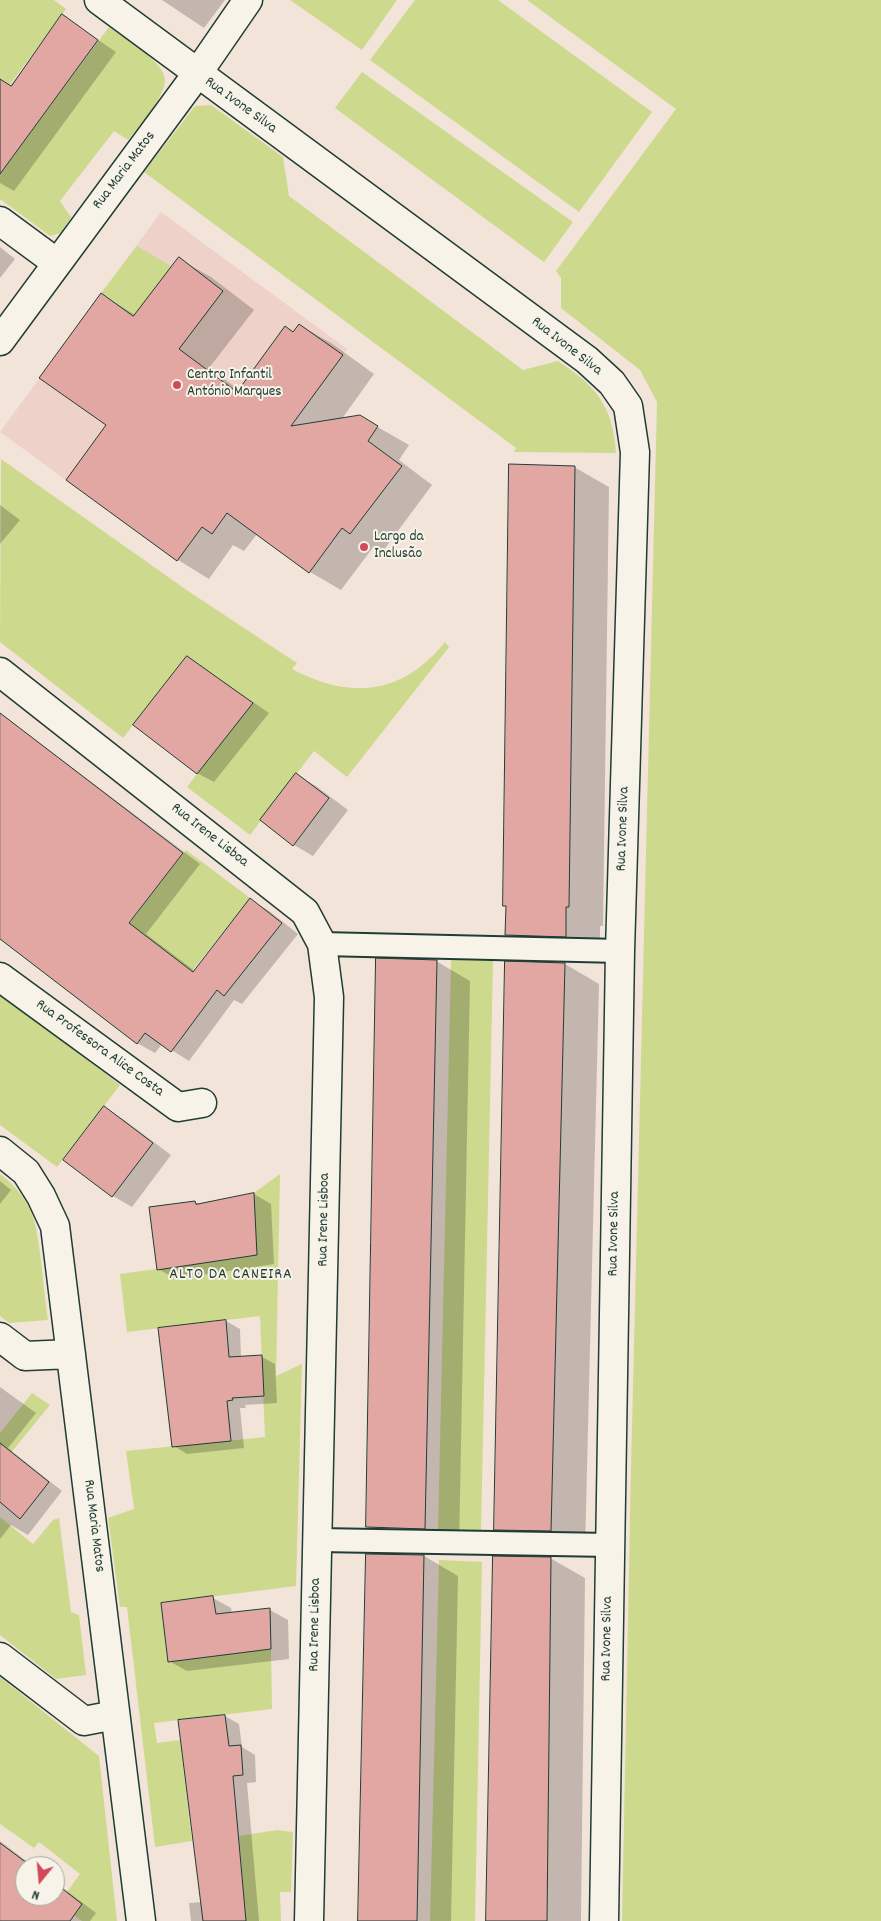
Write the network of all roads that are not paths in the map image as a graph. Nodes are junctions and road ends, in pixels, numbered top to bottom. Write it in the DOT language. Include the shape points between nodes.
graph roads {
  1 [pos="98,0"];
  2 [pos="248,0"];
  3 [pos="197,74"];
  4 [pos="0,221"];
  5 [pos="57,262"];
  6 [pos="0,341"];
  7 [pos="0,672"];
  8 [pos="322,944"];
  9 [pos="620,951"];
  10 [pos="0,977"];
  11 [pos="202,1103"];
  12 [pos="0,1151"];
  13 [pos="0,1337"];
  14 [pos="71,1354"];
  15 [pos="319,1540"];
  16 [pos="610,1545"];
  17 [pos="0,1657"];
  18 [pos="115,1715"];
  19 [pos="141,1921"];
  20 [pos="309,1921"];
  21 [pos="604,1921"];
  1 -- 3 [label="street, Rua Ivone Silva"];
  2 -- 3 [label="street, Rua Maria Matos"];
  3 -- 5 [label="street, Rua Maria Matos"];
  3 -- 9 [label="street, Rua Ivone Silva" via="586,360 612,383 628,406 635,452"];
  4 -- 5 [label="street"];
  5 -- 6 [label="street, Rua Maria Matos"];
  7 -- 8 [label="street, Rua Irene Lisboa" via="305,912"];
  8 -- 9 [label="street"];
  8 -- 15 [label="street, Rua Irene Lisboa" via="329,997"];
  9 -- 16 [label="street, Rua Ivone Silva"];
  10 -- 11 [label="street, Rua Professora Alice Costa" via="178,1106"];
  12 -- 14 [label="street, Rua Maria Matos" via="26,1172 55,1226"];
  13 -- 14 [label="street" via="24,1356"];
  14 -- 18 [label="street, Rua Maria Matos"];
  15 -- 16 [label="street"];
  15 -- 20 [label="street, Rua Irene Lisboa"];
  16 -- 21 [label="street, Rua Ivone Silva"];
  17 -- 18 [label="street" via="84,1721"];
  18 -- 19 [label="street, Rua Maria Matos"];
}
